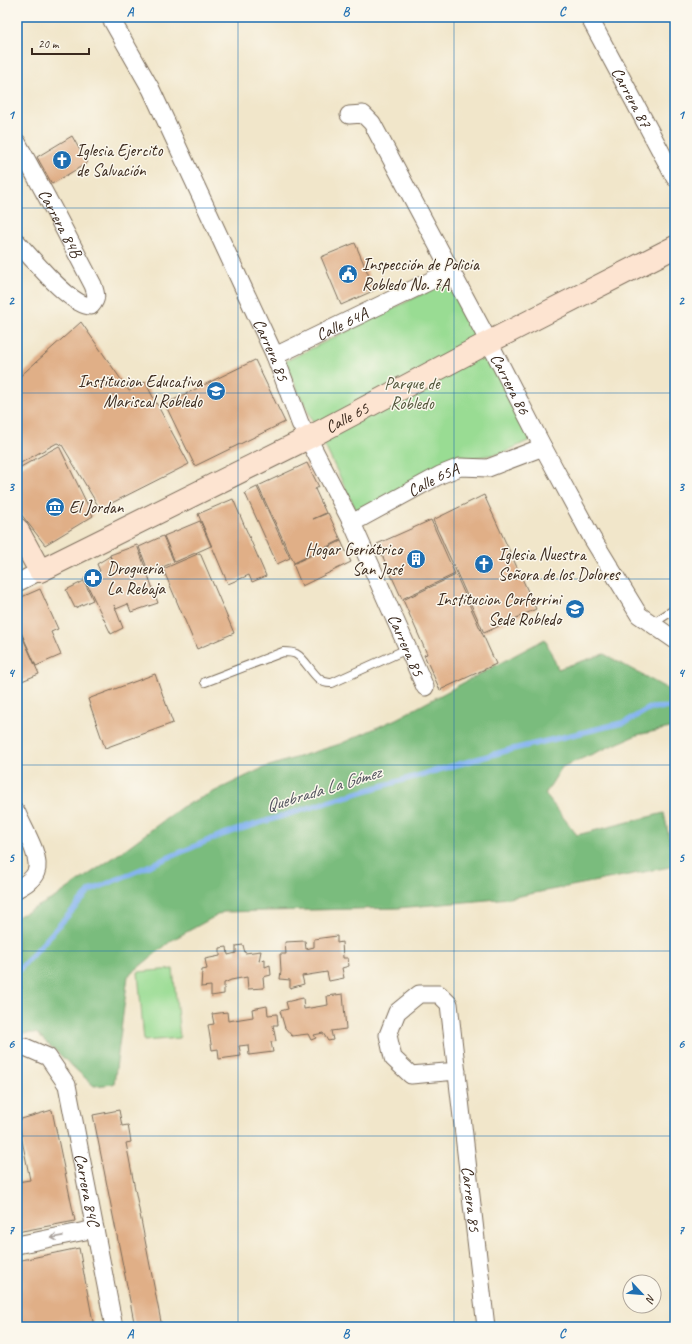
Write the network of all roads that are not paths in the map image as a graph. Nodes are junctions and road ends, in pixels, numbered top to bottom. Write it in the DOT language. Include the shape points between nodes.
graph roads {
  1 [pos="110,17"];
  2 [pos="589,17"];
  3 [pos="356,114"];
  4 [pos="17,142"];
  5 [pos="675,178"];
  6 [pos="17,242"];
  7 [pos="675,247"];
  8 [pos="451,271"];
  9 [pos="489,342"];
  10 [pos="275,356"];
  11 [pos="308,438"];
  12 [pos="543,447"];
  13 [pos="352,523"];
  14 [pos="17,529"];
  15 [pos="40,571"];
  16 [pos="17,583"];
  17 [pos="675,609"];
  18 [pos="652,624"];
  19 [pos="675,640"];
  20 [pos="407,649"];
  21 [pos="205,682"];
  22 [pos="425,687"];
  23 [pos="17,813"];
  24 [pos="17,889"];
  25 [pos="17,1049"];
  26 [pos="457,1071"];
  27 [pos="95,1229"];
  28 [pos="17,1245"];
  29 [pos="114,1327"];
  30 [pos="486,1327"];
  1 -- 10 [label="street, Carrera 85" via="151,89"];
  2 -- 5 [label="street, Carrera 87"];
  3 -- 8 [label="street, Carrera 86" via="372,122"];
  4 -- 6 [label="street, Carrera 84B" via="93,285 96,301 91,306 78,302 61,289"];
  7 -- 9 [label="main road, Calle 65"];
  8 -- 9 [label="street, Carrera 86"];
  8 -- 10 [label="street, Calle 64A"];
  9 -- 11 [label="main road, Calle 65"];
  9 -- 12 [label="street, Carrera 86"];
  10 -- 11 [label="street, Carrera 85"];
  11 -- 13 [label="street, Carrera 85"];
  11 -- 15 [label="main road, Calle 65"];
  12 -- 13 [label="street, Calle 65A" via="488,468 460,467 440,475"];
  12 -- 18 [label="street, Carrera 86" via="592,538 639,616"];
  13 -- 20 [label="street, Carrera 85"];
  14 -- 15 [label="main road"];
  15 -- 16 [label="street, Calle 65"];
  17 -- 18 [label="lane"];
  18 -- 19 [label="street, Carrera 86"];
  20 -- 21 [label="lane" via="327,684 318,678 301,657 283,652"];
  20 -- 22 [label="street, Carrera 85"];
  23 -- 24 [label="street" via="38,864 36,874"];
  25 -- 27 [label="street, Carrera 84C" via="25,1048 48,1056 67,1085"];
  26 -- 26 [label="street, Carrera 85" via="412,1075 393,1058 388,1035 397,1012 419,994 439,994 449,1004"];
  26 -- 30 [label="street, Carrera 85"];
  27 -- 28 [label="street, one-way"];
  27 -- 29 [label="street, Carrera 84C"];
}
